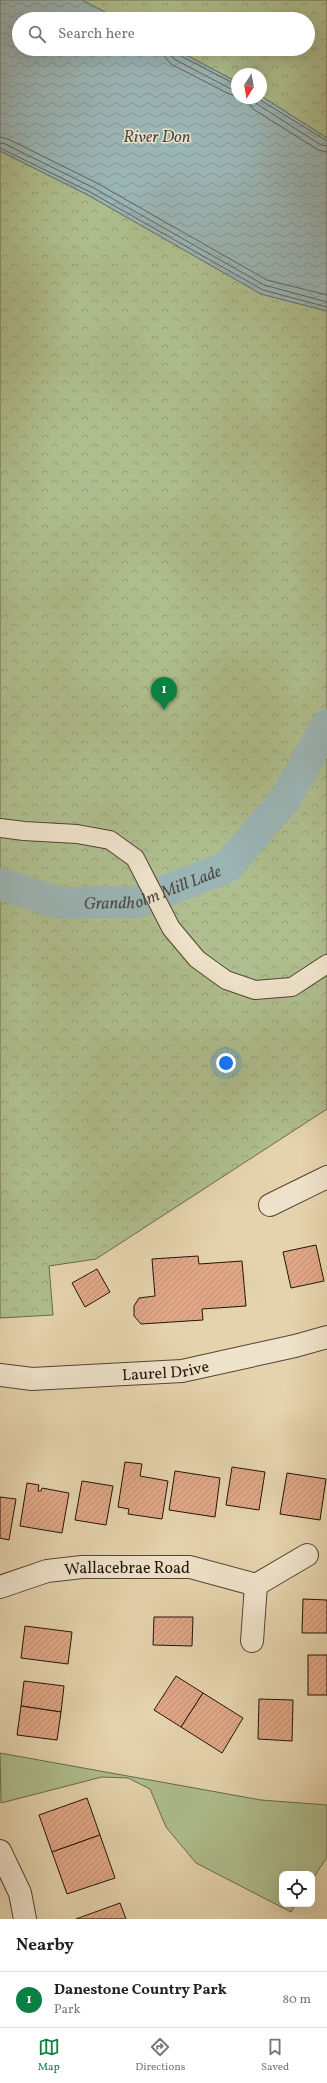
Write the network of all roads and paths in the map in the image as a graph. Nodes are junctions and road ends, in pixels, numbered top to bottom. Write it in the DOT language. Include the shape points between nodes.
graph roads {
  1 [pos="0,828"];
  2 [pos="327,964"];
  3 [pos="327,1177"];
  4 [pos="270,1205"];
  5 [pos="327,1337"];
  6 [pos="0,1375"];
  7 [pos="307,1555"];
  8 [pos="256,1585"];
  9 [pos="0,1587"];
  10 [pos="252,1641"];
  11 [pos="2,1861"];
  12 [pos="25,1919"];
  1 -- 2 [label="lane" via="24,832 77,834 110,840 135,858 171,928 197,959 226,980 255,990 292,987"];
  3 -- 4 [label="street"];
  5 -- 6 [label="street, Laurel Drive" via="182,1372 32,1379"];
  7 -- 8 [label="street"];
  8 -- 9 [label="street, Wallacebrae Road" via="190,1567 82,1566 47,1571"];
  8 -- 10 [label="street"];
  11 -- 12 [label="street" via="20,1892"];
}
